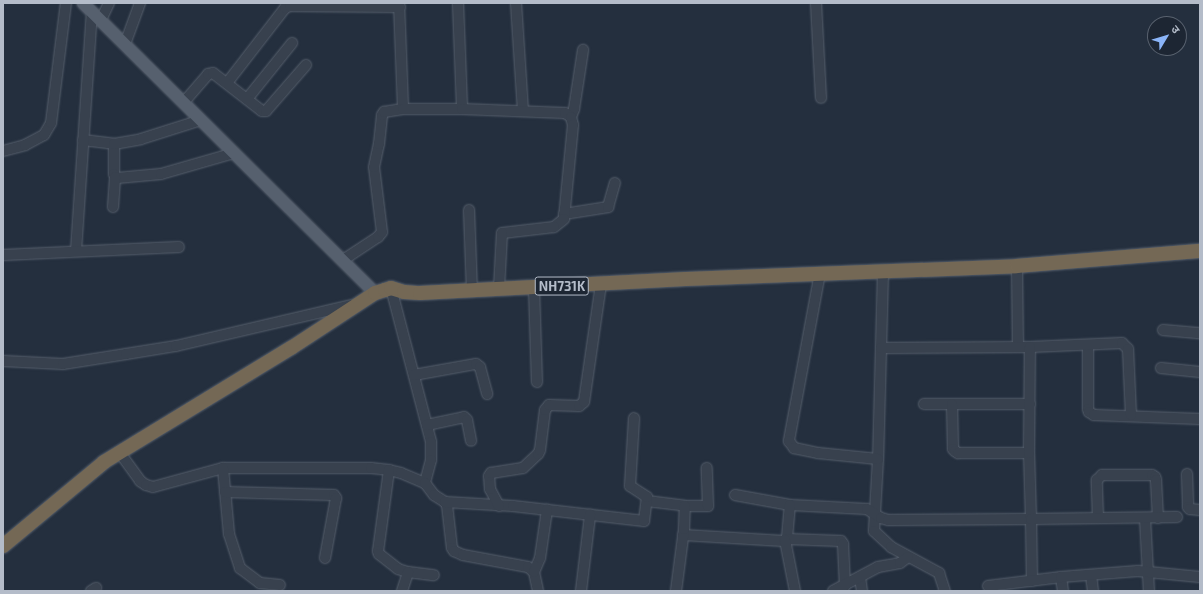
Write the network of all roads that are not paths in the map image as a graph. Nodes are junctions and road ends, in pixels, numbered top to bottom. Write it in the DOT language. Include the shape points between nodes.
graph roads {
  1 [pos="66,3"];
  2 [pos="83,3"];
  3 [pos="109,3"];
  4 [pos="140,3"];
  5 [pos="458,3"];
  6 [pos="516,3"];
  7 [pos="816,3"];
  8 [pos="400,5"];
  9 [pos="96,16"];
  10 [pos="292,43"];
  11 [pos="125,44"];
  12 [pos="583,50"];
  13 [pos="306,65"];
  14 [pos="227,83"];
  15 [pos="821,98"];
  16 [pos="247,99"];
  17 [pos="184,102"];
  18 [pos="462,108"];
  19 [pos="403,109"];
  20 [pos="523,111"];
  21 [pos="571,117"];
  22 [pos="201,120"];
  23 [pos="83,140"];
  24 [pos="114,144"];
  25 [pos="3,151"];
  26 [pos="234,153"];
  27 [pos="115,177"];
  28 [pos="615,183"];
  29 [pos="113,207"];
  30 [pos="469,210"];
  31 [pos="564,214"];
  32 [pos="179,247"];
  33 [pos="76,251"];
  34 [pos="1200,251"];
  35 [pos="3,255"];
  36 [pos="343,260"];
  37 [pos="1017,266"];
  38 [pos="883,272"];
  39 [pos="820,273"];
  40 [pos="601,284"];
  41 [pos="391,288"];
  42 [pos="534,288"];
  43 [pos="499,289"];
  44 [pos="472,291"];
  45 [pos="376,293"];
  46 [pos="360,303"];
  47 [pos="1163,330"];
  48 [pos="1200,333"];
  49 [pos="1088,345"];
  50 [pos="1018,347"];
  51 [pos="1030,347"];
  52 [pos="881,348"];
  53 [pos="3,361"];
  54 [pos="1161,368"];
  55 [pos="1200,372"];
  56 [pos="414,375"];
  57 [pos="537,382"];
  58 [pos="487,394"];
  59 [pos="924,404"];
  60 [pos="952,404"];
  61 [pos="1030,404"];
  62 [pos="1131,415"];
  63 [pos="634,418"];
  64 [pos="1200,419"];
  65 [pos="427,425"];
  66 [pos="471,441"];
  67 [pos="120,453"];
  68 [pos="1029,454"];
  69 [pos="878,459"];
  70 [pos="223,468"];
  71 [pos="707,468"];
  72 [pos="389,470"];
  73 [pos="1187,474"];
  74 [pos="425,483"];
  75 [pos="225,492"];
  76 [pos="735,495"];
  77 [pos="647,501"];
  78 [pos="445,502"];
  79 [pos="790,505"];
  80 [pos="499,506"];
  81 [pos="685,506"];
  82 [pos="546,510"];
  83 [pos="1200,510"];
  84 [pos="876,514"];
  85 [pos="590,516"];
  86 [pos="1177,517"];
  87 [pos="1098,518"];
  88 [pos="1145,518"];
  89 [pos="1158,518"];
  90 [pos="1031,519"];
  91 [pos="683,535"];
  92 [pos="786,540"];
  93 [pos="3,546"];
  94 [pos="908,556"];
  95 [pos="325,558"];
  96 [pos="1147,571"];
  97 [pos="408,572"];
  98 [pos="534,572"];
  99 [pos="434,575"];
  100 [pos="1090,575"];
  101 [pos="860,577"];
  102 [pos="1061,577"];
  103 [pos="1200,577"];
  104 [pos="1032,581"];
  105 [pos="280,585"];
  106 [pos="845,586"];
  107 [pos="988,586"];
  108 [pos="402,591"];
  109 [pos="538,591"];
  110 [pos="581,591"];
  111 [pos="676,591"];
  112 [pos="795,591"];
  113 [pos="833,591"];
  114 [pos="862,591"];
  115 [pos="945,591"];
  116 [pos="1063,591"];
  117 [pos="1093,591"];
  118 [pos="1148,591"];
  1 -- 25 [label="street" via="51,123 44,135 25,145"];
  2 -- 9 [label="main road"];
  3 -- 9 [label="street"];
  4 -- 11 [label="street"];
  5 -- 18 [label="street"];
  6 -- 20 [label="street"];
  7 -- 15 [label="street"];
  8 -- 14 [label="street" via="285,8"];
  8 -- 19 [label="street"];
  9 -- 11 [label="main road"];
  9 -- 23 [label="street"];
  10 -- 16 [label="street"];
  11 -- 17 [label="main road"];
  12 -- 21 [label="street"];
  13 -- 16 [label="street" via="266,111 262,111"];
  14 -- 16 [label="street"];
  14 -- 17 [label="street" via="210,72"];
  17 -- 22 [label="main road"];
  18 -- 19 [label="street"];
  18 -- 20 [label="street"];
  19 -- 36 [label="street" via="387,110 382,115 374,167 381,235"];
  20 -- 21 [label="street" via="565,113"];
  21 -- 31 [label="street" via="573,125"];
  22 -- 24 [label="street" via="141,139"];
  22 -- 26 [label="main road"];
  23 -- 24 [label="street"];
  23 -- 33 [label="street"];
  24 -- 27 [label="street"];
  26 -- 27 [label="street" via="161,174"];
  26 -- 36 [label="main road"];
  27 -- 29 [label="street"];
  28 -- 31 [label="street" via="608,207"];
  30 -- 44 [label="street"];
  31 -- 43 [label="street" via="564,219 554,227 502,233"];
  32 -- 33 [label="street"];
  33 -- 35 [label="street"];
  34 -- 37 [label="highway, NH731K"];
  36 -- 45 [label="main road"];
  37 -- 38 [label="highway, NH731K"];
  37 -- 50 [label="street"];
  38 -- 39 [label="highway, NH731K"];
  38 -- 52 [label="street"];
  39 -- 40 [label="highway, NH731K"];
  39 -- 69 [label="street" via="789,441 794,448 826,455"];
  40 -- 42 [label="highway, NH731K"];
  40 -- 80 [label="street" via="584,402 579,406 550,404 545,410 538,454 523,468 491,473 490,489"];
  41 -- 44 [label="highway, NH731K" via="412,294"];
  41 -- 45 [label="highway"];
  41 -- 56 [label="street"];
  42 -- 43 [label="highway, NH731K"];
  42 -- 57 [label="street"];
  43 -- 44 [label="highway, NH731K"];
  45 -- 46 [label="highway"];
  46 -- 53 [label="street" via="176,346 134,353 63,364"];
  46 -- 67 [label="highway"];
  47 -- 48 [label="street"];
  49 -- 51 [label="street"];
  49 -- 62 [label="street" via="1122,343 1128,349"];
  49 -- 62 [label="street" via="1089,412 1094,415"];
  50 -- 51 [label="street"];
  50 -- 52 [label="street"];
  51 -- 61 [label="street"];
  52 -- 69 [label="street"];
  54 -- 55 [label="street"];
  56 -- 58 [label="street" via="476,364 480,367"];
  56 -- 65 [label="street"];
  59 -- 60 [label="street"];
  60 -- 61 [label="street"];
  60 -- 68 [label="street" via="955,452"];
  61 -- 68 [label="street"];
  62 -- 64 [label="street"];
  63 -- 77 [label="street" via="630,486 646,495"];
  65 -- 66 [label="street" via="464,417 467,420"];
  65 -- 74 [label="street" via="432,450"];
  67 -- 70 [label="street" via="140,481 153,487"];
  67 -- 93 [label="highway" via="104,462"];
  68 -- 90 [label="street"];
  69 -- 84 [label="street"];
  70 -- 72 [label="street"];
  70 -- 75 [label="street"];
  71 -- 81 [label="street" via="708,506"];
  72 -- 74 [label="street"];
  72 -- 97 [label="street" via="378,551 381,558 398,570"];
  73 -- 83 [label="street" via="1188,507"];
  74 -- 78 [label="street" via="434,495"];
  75 -- 95 [label="street" via="334,496 336,498"];
  75 -- 105 [label="street" via="229,534 240,568 260,583"];
  76 -- 79 [label="street"];
  77 -- 81 [label="street"];
  77 -- 85 [label="street" via="644,521"];
  78 -- 80 [label="street"];
  78 -- 98 [label="street" via="454,551 463,555 528,566"];
  79 -- 84 [label="street" via="867,509"];
  79 -- 92 [label="street"];
  80 -- 82 [label="street"];
  81 -- 91 [label="street"];
  82 -- 85 [label="street"];
  82 -- 98 [label="street" via="540,558"];
  84 -- 90 [label="street" via="888,520"];
  84 -- 94 [label="street" via="874,531 891,548"];
  85 -- 110 [label="street"];
  86 -- 89 [label="street"];
  87 -- 88 [label="street"];
  87 -- 89 [label="street" via="1097,480 1102,475 1155,477"];
  87 -- 90 [label="street"];
  88 -- 89 [label="street"];
  88 -- 96 [label="street"];
  90 -- 104 [label="street"];
  91 -- 92 [label="street"];
  91 -- 111 [label="street"];
  92 -- 106 [label="street" via="841,541"];
  92 -- 112 [label="street"];
  94 -- 101 [label="street" via="900,563 878,567"];
  94 -- 115 [label="street" via="939,573"];
  96 -- 100 [label="street"];
  96 -- 103 [label="street"];
  96 -- 118 [label="street"];
  97 -- 99 [label="street"];
  97 -- 108 [label="street"];
  98 -- 109 [label="street"];
  100 -- 102 [label="street"];
  100 -- 117 [label="street"];
  101 -- 106 [label="street"];
  101 -- 114 [label="street"];
  102 -- 104 [label="street"];
  102 -- 116 [label="street"];
  104 -- 107 [label="street"];
  106 -- 113 [label="street"];
}
